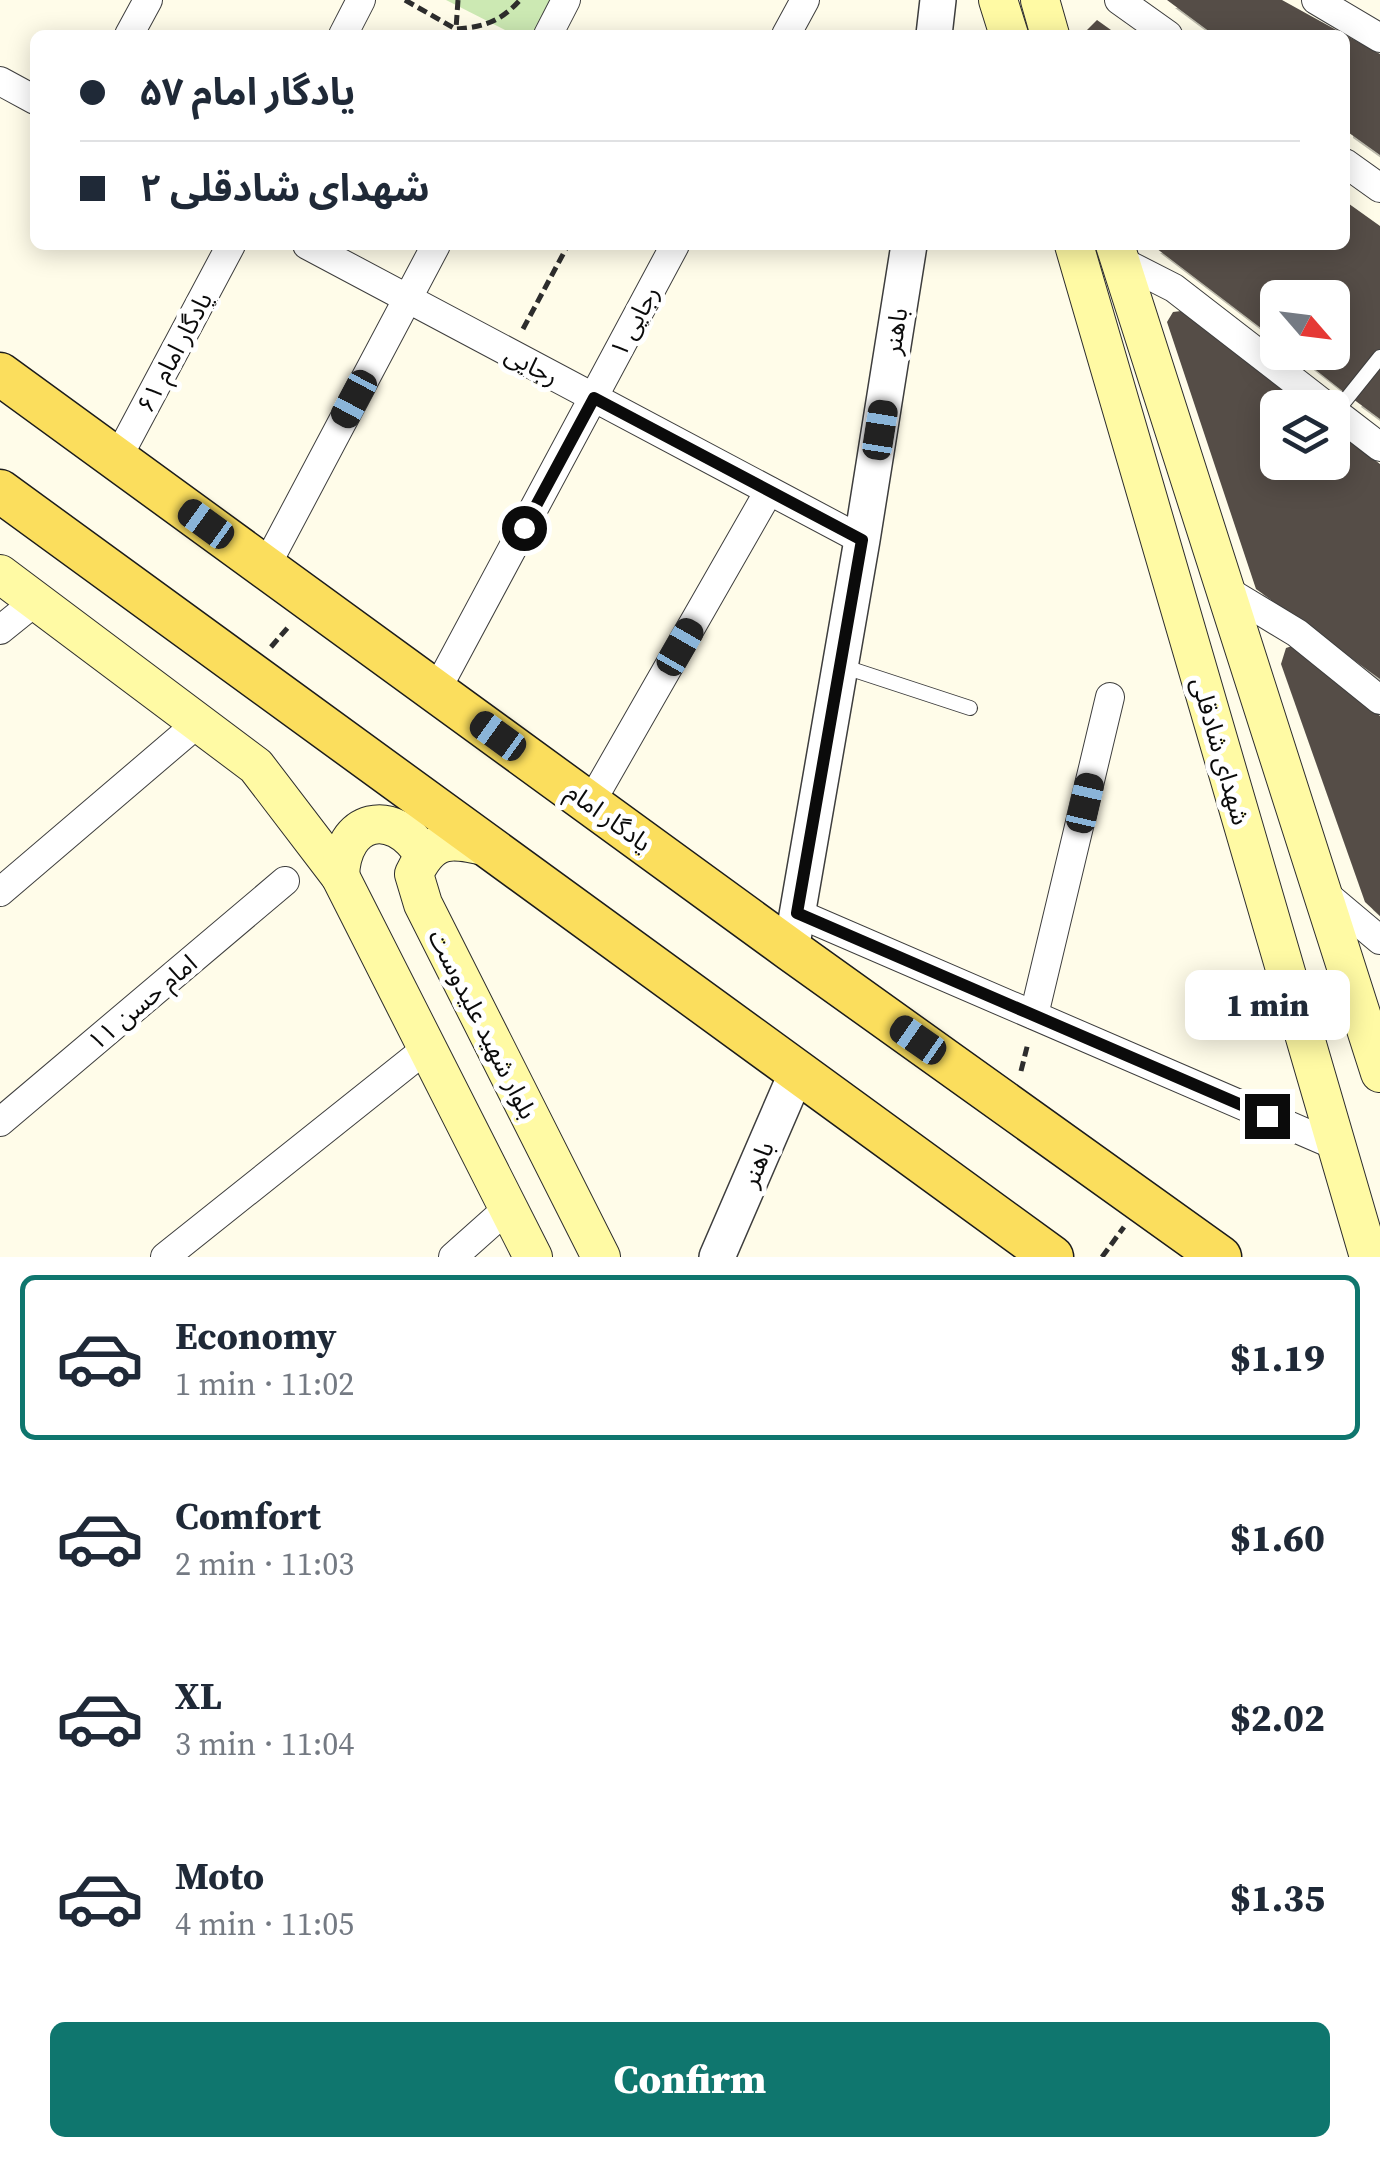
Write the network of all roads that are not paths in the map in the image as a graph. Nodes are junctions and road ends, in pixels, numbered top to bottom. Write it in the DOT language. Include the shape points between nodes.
graph roads {
  1 [pos="148,0"];
  2 [pos="361,0"];
  3 [pos="566,0"];
  4 [pos="805,0"];
  5 [pos="938,0"];
  6 [pos="998,0"];
  7 [pos="1040,0"];
  8 [pos="1119,0"];
  9 [pos="1316,0"];
  10 [pos="133,30"];
  11 [pos="345,30"];
  12 [pos="551,30"];
  13 [pos="789,30"];
  14 [pos="935,30"];
  15 [pos="1007,30"];
  16 [pos="1049,30"];
  17 [pos="1161,30"];
  18 [pos="1380,38"];
  19 [pos="0,82"];
  20 [pos="30,97"];
  21 [pos="1350,167"];
  22 [pos="1380,188"];
  23 [pos="228,250"];
  24 [pos="317,250"];
  25 [pos="433,250"];
  26 [pos="671,250"];
  27 [pos="908,250"];
  28 [pos="1075,250"];
  29 [pos="1117,252"];
  30 [pos="408,298"];
  31 [pos="1380,357"];
  32 [pos="0,374"];
  33 [pos="1306,390"];
  34 [pos="1350,390"];
  35 [pos="594,398"];
  36 [pos="1350,423"];
  37 [pos="1379,444"];
  38 [pos="118,459"];
  39 [pos="0,491"];
  40 [pos="769,491"];
  41 [pos="1196,503"];
  42 [pos="1153,516"];
  43 [pos="862,540"];
  44 [pos="266,566"];
  45 [pos="0,574"];
  46 [pos="1226,590"];
  47 [pos="36,601"];
  48 [pos="0,630"];
  49 [pos="840,665"];
  50 [pos="436,691"];
  51 [pos="1378,693"];
  52 [pos="1110,697"];
  53 [pos="970,708"];
  54 [pos="198,723"];
  55 [pos="590,804"];
  56 [pos="492,848"];
  57 [pos="423,854"];
  58 [pos="340,876"];
  59 [pos="285,881"];
  60 [pos="0,892"];
  61 [pos="1324,894"];
  62 [pos="794,931"];
  63 [pos="1380,940"];
  64 [pos="1034,1015"];
  65 [pos="427,1048"];
  66 [pos="797,1072"];
  67 [pos="1380,1072"];
  68 [pos="0,1122"];
  69 [pos="1334,1145"];
  70 [pos="508,1208"];
  71 [pos="164,1257"];
  72 [pos="454,1257"];
  73 [pos="533,1257"];
  74 [pos="601,1257"];
  75 [pos="717,1257"];
  76 [pos="1052,1257"];
  77 [pos="1220,1257"];
  78 [pos="1369,1257"];
  1 -- 10 [label="street"];
  2 -- 11 [label="street"];
  3 -- 12 [label="street"];
  4 -- 13 [label="street"];
  5 -- 14 [label="street"];
  6 -- 15 [label="main road"];
  7 -- 16 [label="main road"];
  8 -- 17 [label="street"];
  9 -- 18 [label="street"];
  19 -- 20 [label="street"];
  21 -- 22 [label="street"];
  23 -- 38 [label="street, یادگار امام ۶۱"];
  24 -- 30 [label="street, رجایی"];
  25 -- 30 [label="street"];
  26 -- 35 [label="street, رجایی ۱"];
  27 -- 43 [label="street, باهنر"];
  28 -- 42 [label="main road, شهدای شادقلی"];
  29 -- 33 [label="street"];
  29 -- 41 [label="main road, شهدای شادقلی"];
  30 -- 35 [label="street, رجایی"];
  30 -- 44 [label="street"];
  31 -- 34 [label="lane"];
  32 -- 38 [label="main road, یادگار امام"];
  35 -- 40 [label="street, رجایی"];
  35 -- 50 [label="street, رجایی ۱"];
  36 -- 37 [label="street"];
  38 -- 44 [label="main road, یادگار امام"];
  39 -- 56 [label="main road"];
  40 -- 43 [label="street, رجایی"];
  40 -- 55 [label="street"];
  41 -- 42 [label="main road"];
  41 -- 46 [label="main road, شهدای شادقلی"];
  42 -- 69 [label="main road, شهدای شادقلی"];
  43 -- 49 [label="street, باهنر"];
  44 -- 50 [label="main road, یادگار امام"];
  45 -- 47 [label="main road"];
  46 -- 51 [label="street"];
  46 -- 61 [label="main road, شهدای شادقلی"];
  47 -- 48 [label="street"];
  47 -- 54 [label="main road"];
  49 -- 53 [label="lane"];
  49 -- 62 [label="street, باهنر"];
  50 -- 55 [label="main road, یادگار امام"];
  52 -- 64 [label="street"];
  54 -- 58 [label="main road" via="256,766"];
  54 -- 60 [label="street"];
  55 -- 62 [label="main road, یادگار امام"];
  56 -- 57 [label="main road" via="443,841"];
  56 -- 66 [label="main road"];
  57 -- 58 [label="main road" via="393,824 371,824 352,835 340,854"];
  57 -- 74 [label="main road, بلوار شهید علیدوست" via="414,874 423,904"];
  58 -- 65 [label="main road"];
  59 -- 68 [label="street, امام حسن ۱۱"];
  61 -- 63 [label="street"];
  61 -- 67 [label="main road, شهدای شادقلی"];
  62 -- 64 [label="street"];
  62 -- 77 [label="main road, یادگار امام" via="1013,1108"];
  64 -- 69 [label="street"];
  65 -- 70 [label="main road"];
  65 -- 71 [label="street"];
  66 -- 75 [label="street, باهنر"];
  66 -- 76 [label="main road"];
  69 -- 78 [label="main road, شهدای شادقلی"];
  70 -- 72 [label="street"];
  70 -- 73 [label="main road"];
}
